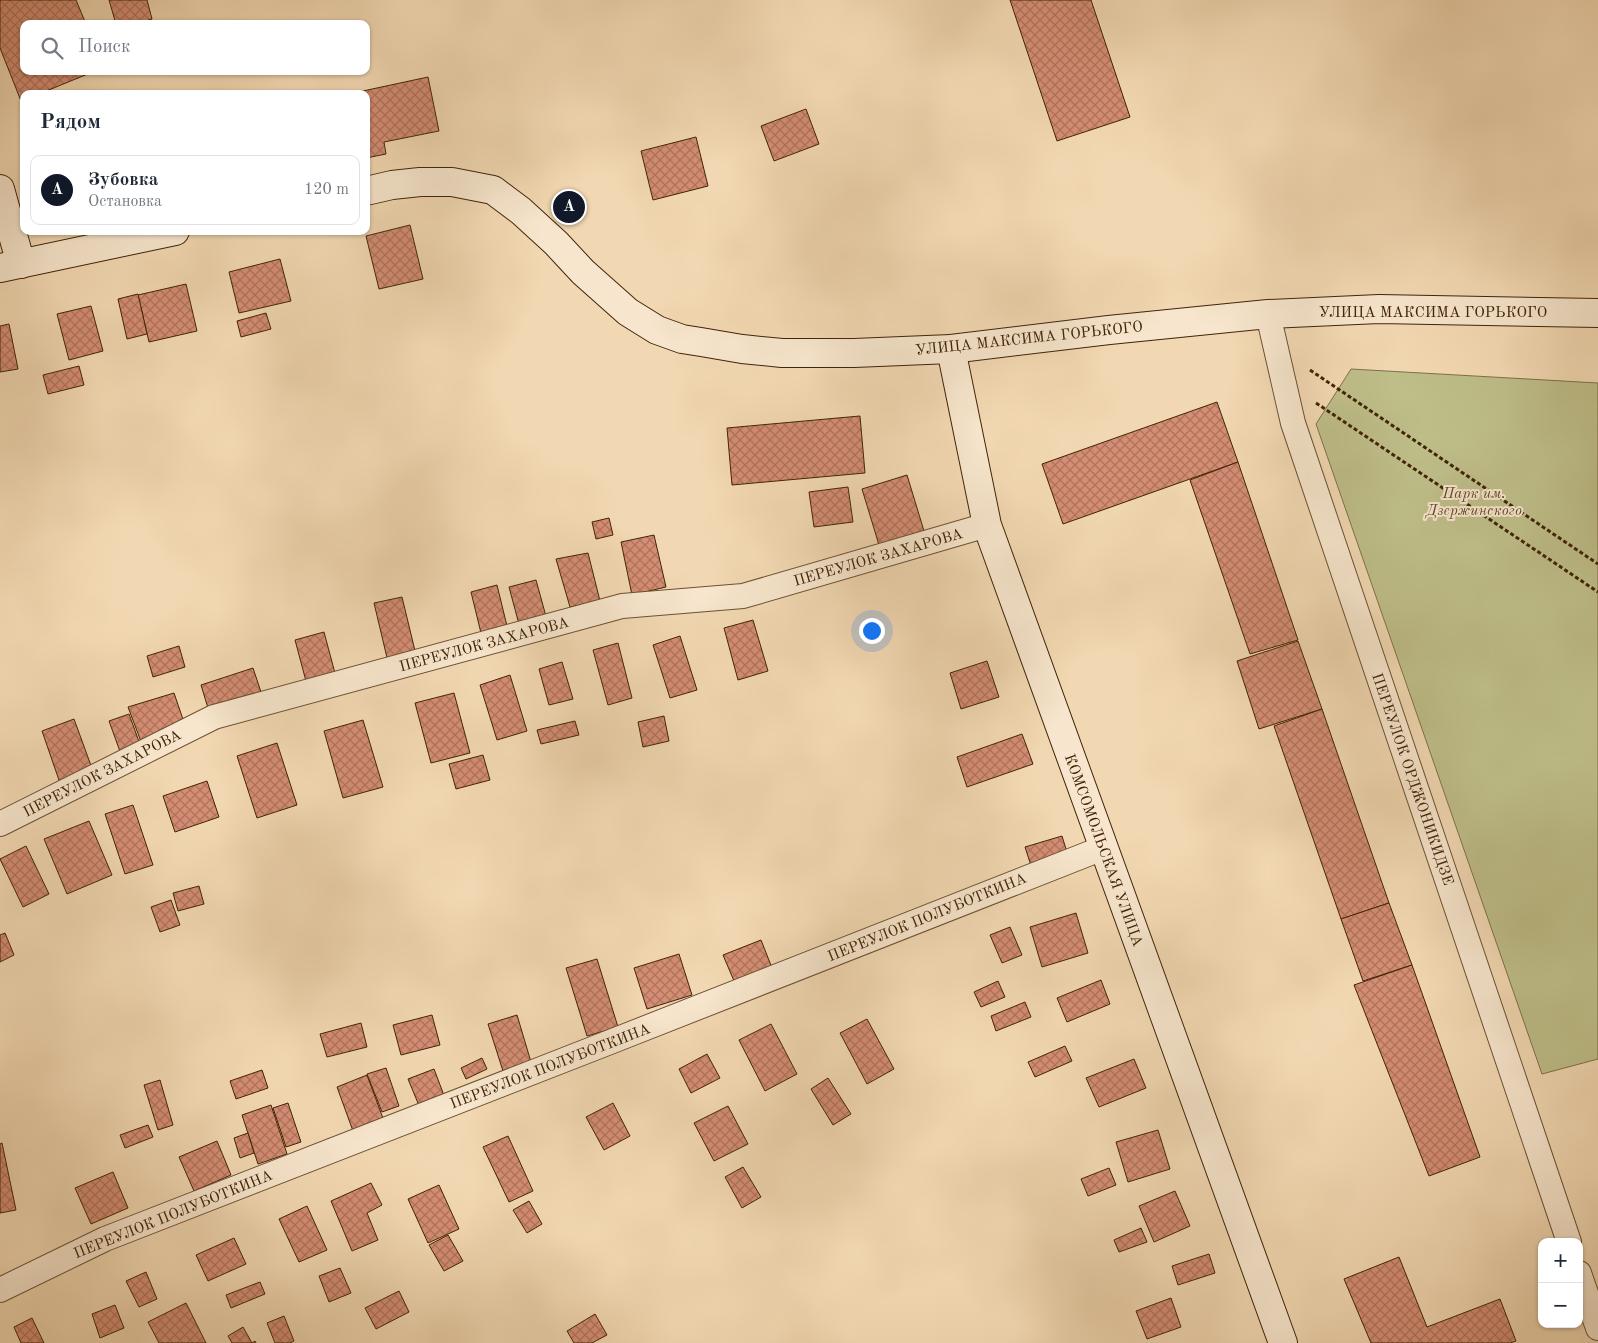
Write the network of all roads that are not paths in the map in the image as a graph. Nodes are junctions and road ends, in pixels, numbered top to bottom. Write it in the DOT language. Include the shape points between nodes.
graph roads {
  1 [pos="0,189"];
  2 [pos="370,190"];
  3 [pos="156,235"];
  4 [pos="11,266"];
  5 [pos="1598,313"];
  6 [pos="1268,314"];
  7 [pos="951,349"];
  8 [pos="987,525"];
  9 [pos="0,824"];
  10 [pos="1103,848"];
  11 [pos="1568,1238"];
  12 [pos="1583,1283"];
  13 [pos="0,1290"];
  14 [pos="1598,1328"];
  15 [pos="1283,1343"];
  1 -- 4 [label="main road"];
  2 -- 7 [label="main road, УЛИЦА МАКСИМА ГОРЬКОГО" via="392,185 444,182 493,190 521,211 628,312 657,330 682,339 782,353"];
  3 -- 4 [label="main road"];
  5 -- 6 [label="main road, УЛИЦА МАКСИМА ГОРЬКОГО" via="1379,309"];
  6 -- 7 [label="main road, УЛИЦА МАКСИМА ГОРЬКОГО"];
  6 -- 11 [label="street, ПЕРЕУЛОК ОРДЖОНИКИДЗЕ" via="1293,423"];
  7 -- 8 [label="main road, КОМСОМОЛЬСКАЯ УЛИЦА"];
  8 -- 9 [label="street, ПЕРЕУЛОК ЗАХАРОВА" via="743,596 622,606 214,717"];
  8 -- 10 [label="main road, КОМСОМОЛЬСКАЯ УЛИЦА"];
  10 -- 13 [label="street, ПЕРЕУЛОК ПОЛУБОТКИНА" via="105,1238"];
  10 -- 15 [label="main road, КОМСОМОЛЬСКАЯ УЛИЦА"];
  12 -- 14 [label="street"];
}
